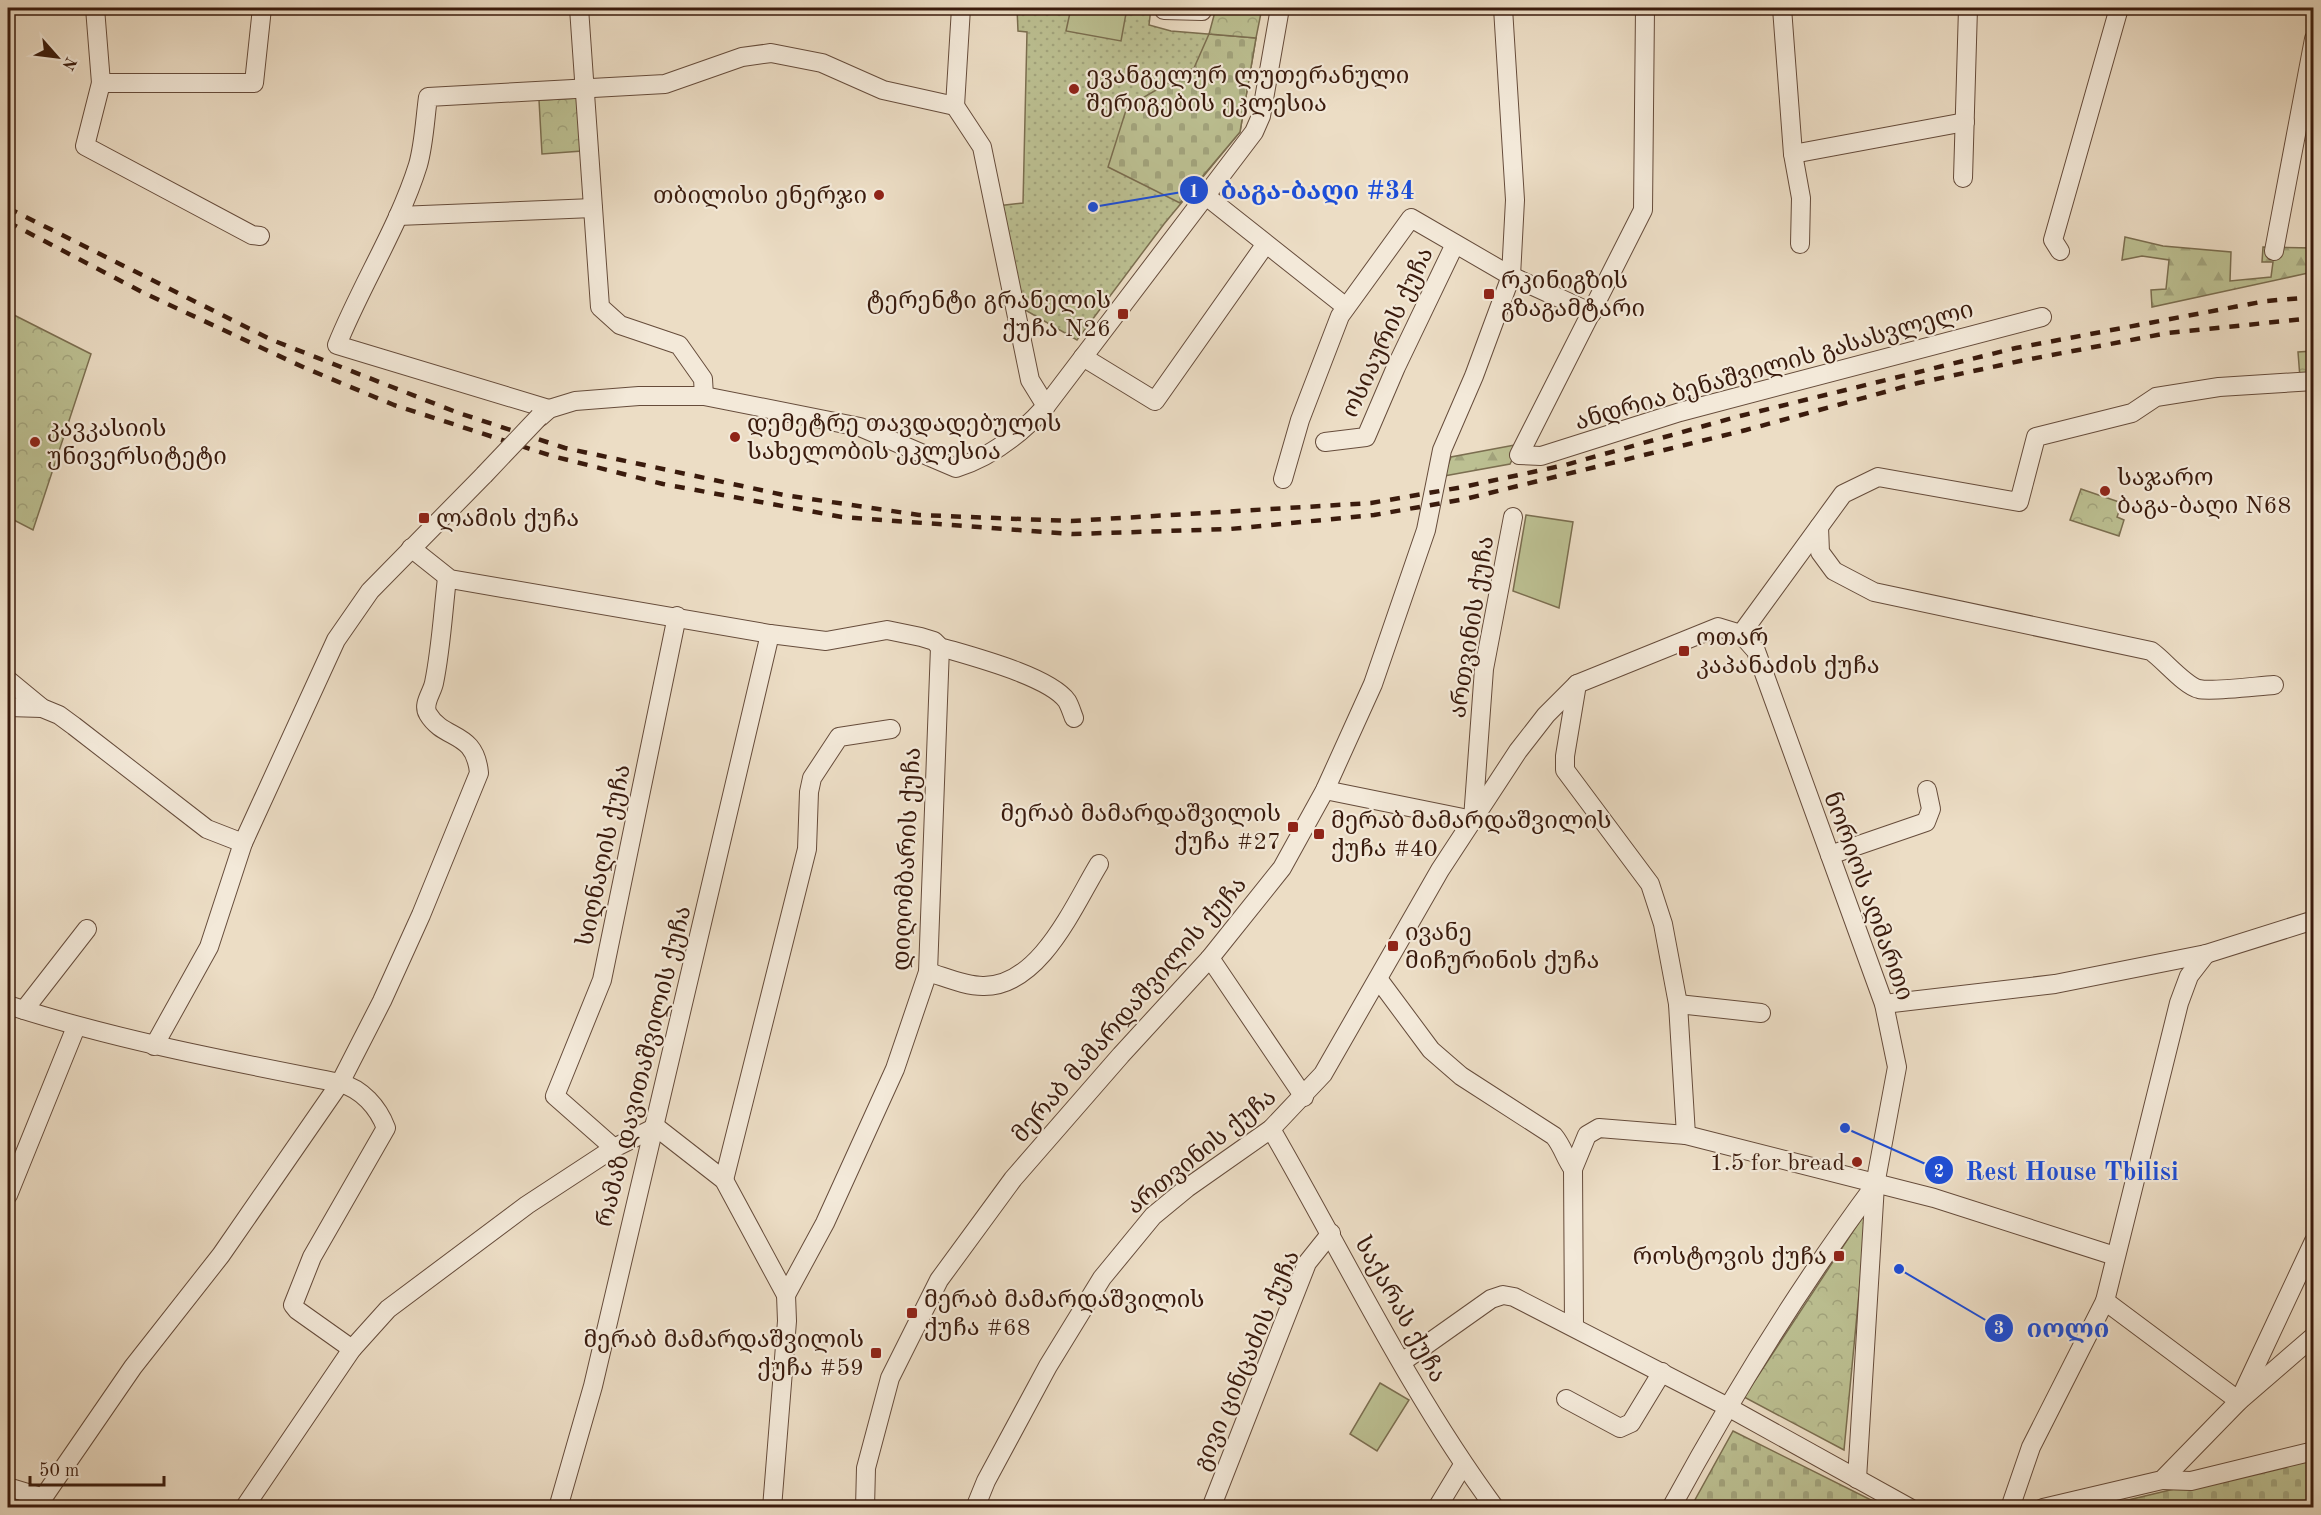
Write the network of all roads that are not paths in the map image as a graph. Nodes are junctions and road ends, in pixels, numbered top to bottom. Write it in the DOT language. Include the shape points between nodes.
graph roads {
  1 [pos="95,8"];
  2 [pos="262,8"];
  3 [pos="579,8"];
  4 [pos="961,8"];
  5 [pos="1203,8"];
  6 [pos="1280,8"];
  7 [pos="1503,8"];
  8 [pos="1645,8"];
  9 [pos="1782,8"];
  10 [pos="1968,8"];
  11 [pos="2119,8"];
  12 [pos="1164,10"];
  13 [pos="2313,39"];
  14 [pos="101,83"];
  15 [pos="584,88"];
  16 [pos="955,106"];
  17 [pos="1965,122"];
  18 [pos="1793,154"];
  19 [pos="1963,178"];
  20 [pos="1206,196"];
  21 [pos="593,208"];
  22 [pos="398,216"];
  23 [pos="260,236"];
  24 [pos="1455,244"];
  25 [pos="1800,244"];
  26 [pos="1265,245"];
  27 [pos="2060,251"];
  28 [pos="2274,251"];
  29 [pos="1511,276"];
  30 [pos="1346,307"];
  31 [pos="1592,313"];
  32 [pos="2042,316"];
  33 [pos="1083,357"];
  34 [pos="2313,381"];
  35 [pos="704,396"];
  36 [pos="1046,406"];
  37 [pos="544,413"];
  38 [pos="1325,442"];
  39 [pos="1283,479"];
  40 [pos="1513,517"];
  41 [pos="1819,526"];
  42 [pos="411,548"];
  43 [pos="447,578"];
  44 [pos="677,616"];
  45 [pos="1741,633"];
  46 [pos="770,634"];
  47 [pos="940,647"];
  48 [pos="8,680"];
  49 [pos="1577,684"];
  50 [pos="2274,685"];
  51 [pos="8,707"];
  52 [pos="42,708"];
  53 [pos="1074,718"];
  54 [pos="891,729"];
  55 [pos="1325,790"];
  56 [pos="1927,790"];
  57 [pos="1473,820"];
  58 [pos="243,843"];
  59 [pos="1830,855"];
  60 [pos="1099,864"];
  61 [pos="2313,920"];
  62 [pos="87,929"];
  63 [pos="2206,954"];
  64 [pos="1210,958"];
  65 [pos="928,972"];
  66 [pos="1379,980"];
  67 [pos="1678,1004"];
  68 [pos="1884,1004"];
  69 [pos="16,1008"];
  70 [pos="1761,1013"];
  71 [pos="76,1027"];
  72 [pos="154,1046"];
  73 [pos="340,1083"];
  74 [pos="1304,1097"];
  75 [pos="656,1127"];
  76 [pos="1271,1129"];
  77 [pos="1686,1135"];
  78 [pos="614,1148"];
  79 [pos="1574,1169"];
  80 [pos="724,1180"];
  81 [pos="1875,1185"];
  82 [pos="8,1195"];
  83 [pos="1331,1233"];
  84 [pos="2313,1241"];
  85 [pos="2115,1256"];
  86 [pos="786,1295"];
  87 [pos="2105,1301"];
  88 [pos="1574,1325"];
  89 [pos="2313,1336"];
  90 [pos="352,1349"];
  91 [pos="1402,1362"];
  92 [pos="1662,1372"];
  93 [pos="1566,1399"];
  94 [pos="2239,1401"];
  95 [pos="1726,1406"];
  96 [pos="2313,1451"];
  97 [pos="1463,1464"];
  98 [pos="1857,1479"];
  99 [pos="2162,1480"];
  100 [pos="8,1487"];
  101 [pos="38,1502"];
  102 [pos="244,1508"];
  103 [pos="558,1508"];
  104 [pos="772,1508"];
  105 [pos="865,1508"];
  106 [pos="975,1508"];
  107 [pos="1211,1508"];
  108 [pos="1437,1508"];
  109 [pos="1495,1508"];
  110 [pos="1671,1508"];
  111 [pos="1910,1508"];
  112 [pos="2010,1508"];
  113 [pos="2043,1508"];
  1 -- 14 [label="street"];
  2 -- 14 [label="street" via="254,83"];
  3 -- 15 [label="street"];
  4 -- 16 [label="street"];
  5 -- 12 [label="street"];
  6 -- 20 [label="street" via="1262,116"];
  7 -- 29 [label="street, მერაბ მამარდაშვილის ქუჩა" via="1515,200"];
  8 -- 31 [label="street" via="1643,210"];
  9 -- 18 [label="street"];
  10 -- 17 [label="street"];
  11 -- 27 [label="street" via="2054,240"];
  13 -- 28 [label="street"];
  14 -- 23 [label="street" via="85,146"];
  15 -- 16 [label="street" via="665,84 742,57 771,53 822,63 883,90"];
  15 -- 21 [label="street"];
  15 -- 22 [label="street" via="428,97 418,163"];
  16 -- 36 [label="street" via="982,147 1030,380"];
  17 -- 18 [label="street"];
  17 -- 19 [label="street"];
  18 -- 25 [label="street" via="1801,198"];
  20 -- 26 [label="street"];
  20 -- 33 [label="street"];
  21 -- 22 [label="street"];
  21 -- 35 [label="street" via="600,307 620,325 679,345 703,379"];
  22 -- 37 [label="street" via="337,345"];
  24 -- 29 [label="street"];
  24 -- 30 [label="street" via="1411,218"];
  24 -- 38 [label="street, ოსიაურის ქუჩა" via="1366,436"];
  26 -- 30 [label="street"];
  26 -- 33 [label="street" via="1155,401"];
  29 -- 31 [label="street"];
  29 -- 55 [label="street, მერაბ მამარდაშვილის ქუჩა" via="1442,450 1426,530 1372,684"];
  30 -- 39 [label="street" via="1300,420"];
  31 -- 32 [label="street, ანდრია ბენაშვილის გასასვლელი" via="1518,455 1541,456 1680,412"];
  33 -- 36 [label="street"];
  34 -- 41 [label="street" via="2219,387 2156,397 2132,413 2036,438 2019,502 1878,477 1843,494"];
  35 -- 36 [label="street" via="860,427 956,468 979,461 1028,426"];
  35 -- 37 [label="street" via="602,397 575,401"];
  37 -- 42 [label="street, bridge"];
  40 -- 57 [label="street, ართვინის ქუჩა" via="1484,669"];
  41 -- 45 [label="street"];
  41 -- 50 [label="street" via="1820,552 1834,571 1874,592 2151,651 2198,689"];
  42 -- 43 [label="street"];
  42 -- 58 [label="street" via="370,591 336,640"];
  43 -- 44 [label="street"];
  43 -- 73 [label="street" via="427,712 468,744 478,758 479,773 421,915"];
  44 -- 46 [label="street"];
  44 -- 78 [label="street, სიღნაღის ქუჩა" via="602,980 555,1096"];
  45 -- 49 [label="street" via="1718,627"];
  45 -- 59 [label="street, ნორიოს აღმართი" via="1756,651"];
  46 -- 47 [label="street" via="826,641 887,630 934,641"];
  46 -- 75 [label="street, რამაზ დავითაშვილის ქუჩა"];
  47 -- 53 [label="street" via="1012,668 1052,689 1067,700"];
  47 -- 65 [label="street, დიღომბარის ქუჩა"];
  48 -- 52 [label="street"];
  49 -- 57 [label="street" via="1546,715"];
  49 -- 67 [label="street" via="1565,770 1650,884 1663,924"];
  51 -- 52 [label="street"];
  52 -- 58 [label="street" via="59,715 207,829"];
  54 -- 80 [label="street" via="839,737 812,778 807,849"];
  55 -- 57 [label="street"];
  55 -- 64 [label="street, მერაბ მამარდაშვილის ქუჩა" via="1282,868"];
  56 -- 59 [label="street" via="1931,809 1926,822"];
  57 -- 66 [label="street, ართვინის ქუჩა" via="1440,870"];
  58 -- 72 [label="street" via="209,947"];
  59 -- 68 [label="street, ნორიოს აღმართი"];
  60 -- 65 [label="street" via="1045,952 1022,973 1000,984 981,986"];
  61 -- 63 [label="street"];
  62 -- 69 [label="street"];
  63 -- 68 [label="street" via="2055,984"];
  63 -- 85 [label="street" via="2189,976 2179,1003"];
  64 -- 74 [label="street"];
  64 -- 105 [label="street, მერაბ მამარდაშვილის ქუჩა" via="1013,1179 939,1280 890,1378 866,1468"];
  65 -- 86 [label="street, დიღომბარის ქუჩა" via="895,1070 825,1223"];
  66 -- 74 [label="street, ართვინის ქუჩა" via="1323,1074"];
  66 -- 79 [label="street" via="1431,1050 1461,1076 1554,1136"];
  67 -- 70 [label="street"];
  67 -- 77 [label="street"];
  68 -- 81 [label="street, ნორიოს აღმართი" via="1897,1067"];
  69 -- 71 [label="street"];
  71 -- 72 [label="street"];
  71 -- 82 [label="street"];
  72 -- 73 [label="street"];
  73 -- 90 [label="street" via="353,1086 365,1097 381,1114 386,1128 312,1257 293,1305"];
  73 -- 101 [label="street" via="220,1256 133,1367"];
  74 -- 76 [label="street, ართვინის ქუჩა"];
  75 -- 78 [label="street"];
  75 -- 80 [label="street"];
  75 -- 103 [label="street, რამაზ დავითაშვილის ქუჩა" via="593,1386"];
  76 -- 83 [label="street, საქარას ქუჩა"];
  76 -- 106 [label="street, ართვინის ქუჩა" via="1187,1188 1153,1216 1124,1249 1059,1347"];
  77 -- 79 [label="street" via="1599,1128 1587,1135"];
  77 -- 81 [label="street"];
  78 -- 90 [label="street" via="461,1252 388,1309"];
  79 -- 88 [label="street"];
  80 -- 86 [label="street"];
  81 -- 85 [label="street" via="1934,1198"];
  81 -- 95 [label="street, ნორიოს აღმართი" via="1827,1249"];
  81 -- 98 [label="street, ნორიოს აღმართი"];
  83 -- 91 [label="street, საქარას ქუჩა"];
  83 -- 107 [label="street, გივი ცინცაძის ქუჩა" via="1307,1263"];
  84 -- 94 [label="street"];
  85 -- 87 [label="street"];
  86 -- 104 [label="street"];
  87 -- 94 [label="street"];
  87 -- 112 [label="street" via="2031,1448"];
  88 -- 91 [label="street" via="1503,1295 1491,1299"];
  88 -- 92 [label="street"];
  89 -- 94 [label="street"];
  90 -- 102 [label="street"];
  91 -- 97 [label="street, საქარას ქუჩა"];
  92 -- 93 [label="street" via="1627,1427 1620,1428"];
  92 -- 95 [label="street"];
  94 -- 99 [label="street"];
  95 -- 98 [label="street"];
  95 -- 110 [label="street, ნორიოს აღმართი"];
  96 -- 99 [label="street" via="2191,1481"];
  97 -- 108 [label="street"];
  97 -- 109 [label="street, საქარას ქუჩა"];
  98 -- 111 [label="street"];
  99 -- 113 [label="street"];
  100 -- 101 [label="street"];
}
